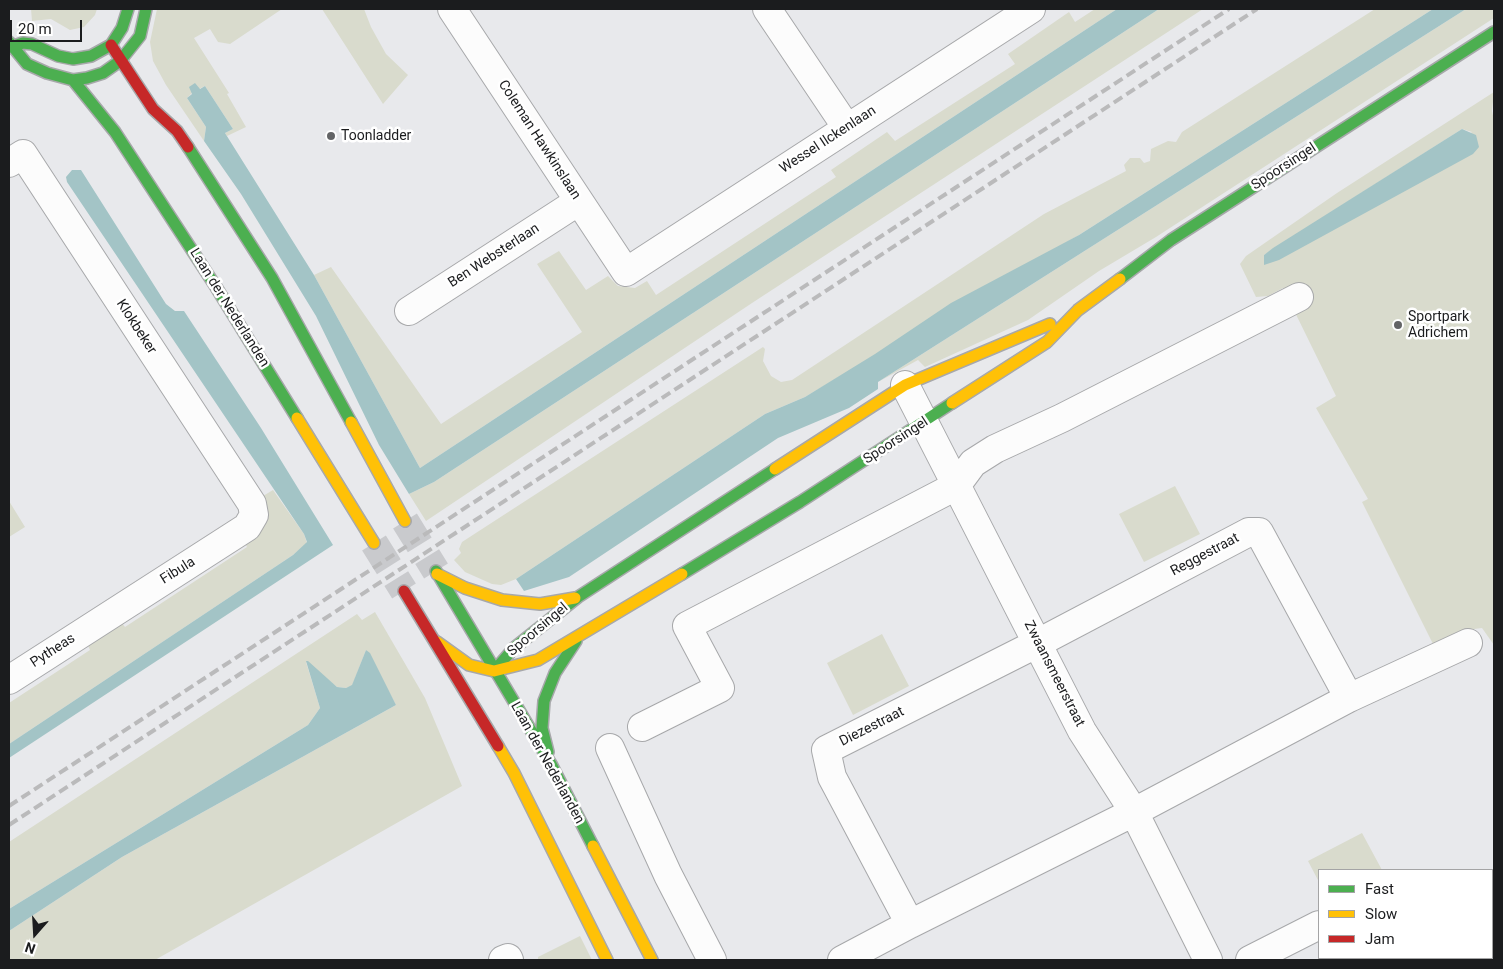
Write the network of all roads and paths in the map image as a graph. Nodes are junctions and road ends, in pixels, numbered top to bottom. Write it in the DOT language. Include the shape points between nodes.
graph roads {
  1 [pos="128,9"];
  2 [pos="146,9"];
  3 [pos="452,9"];
  4 [pos="767,9"];
  5 [pos="1027,10"];
  6 [pos="1494,32"];
  7 [pos="136,42"];
  8 [pos="10,45"];
  9 [pos="111,45"];
  10 [pos="141,59"];
  11 [pos="120,61"];
  12 [pos="73,80"];
  13 [pos="168,106"];
  14 [pos="847,128"];
  15 [pos="177,132"];
  16 [pos="9,163"];
  17 [pos="579,201"];
  18 [pos="626,272"];
  19 [pos="1299,297"];
  20 [pos="1078,310"];
  21 [pos="409,311"];
  22 [pos="905,385"];
  23 [pos="924,422"];
  24 [pos="956,486"];
  25 [pos="254,515"];
  26 [pos="405,521"];
  27 [pos="374,543"];
  28 [pos="404,591"];
  29 [pos="578,597"];
  30 [pos="98,622"];
  31 [pos="578,638"];
  32 [pos="437,642"];
  33 [pos="1038,643"];
  34 [pos="1468,643"];
  35 [pos="494,671"];
  36 [pos="9,680"];
  37 [pos="491,689"];
  38 [pos="1349,698"];
  39 [pos="498,721"];
  40 [pos="642,727"];
  41 [pos="610,748"];
  42 [pos="551,764"];
  43 [pos="514,773"];
  44 [pos="1134,812"];
  45 [pos="910,924"];
  46 [pos="1318,926"];
  47 [pos="607,960"];
  48 [pos="652,960"];
  49 [pos="712,960"];
  50 [pos="842,960"];
  51 [pos="1208,960"];
  52 [pos="1250,960"];
  1 -- 9 [label="main road" via="122,28"];
  2 -- 7 [label="main road" via="144,25"];
  3 -- 17 [label="street, Coleman Hawkinslaan"];
  4 -- 14 [label="street"];
  5 -- 14 [label="street, Wessel Ilckenlaan"];
  6 -- 20 [label="main road, Spoorsingel" via="1171,240"];
  7 -- 10 [label="main road"];
  7 -- 11 [label="main road"];
  8 -- 9 [label="main road" via="32,44 73,59 91,56"];
  8 -- 12 [label="main road" via="28,64"];
  9 -- 11 [label="main road"];
  11 -- 12 [label="main road" via="102,74"];
  11 -- 15 [label="main road" via="153,109"];
  12 -- 27 [label="main road, Laan der Nederlanden" via="115,132 211,278"];
  13 -- 15 [label="main road" via="176,119"];
  14 -- 18 [label="street, Wessel Ilckenlaan"];
  15 -- 26 [label="main road" via="272,278"];
  16 -- 25 [label="street, Klokbeker" via="24,154 252,504"];
  17 -- 18 [label="street, Coleman Hawkinslaan"];
  17 -- 21 [label="street, Ben Websterlaan"];
  19 -- 24 [label="street" via="995,449 973,463"];
  20 -- 22 [label="main road, Spoorsingel"];
  20 -- 23 [label="main road, Spoorsingel" via="1047,342"];
  22 -- 23 [label="street, Zwaansmeerstraat"];
  22 -- 29 [label="main road, Spoorsingel"];
  23 -- 24 [label="street, Zwaansmeerstraat"];
  23 -- 31 [label="main road, Spoorsingel"];
  24 -- 33 [label="street, Zwaansmeerstraat"];
  24 -- 40 [label="street" via="688,626 720,688"];
  25 -- 30 [label="street, Fibula" via="247,527"];
  28 -- 32 [label="main road"];
  29 -- 35 [label="main road, Spoorsingel" via="514,648"];
  29 -- 35 [label="main road, Laan der Nederlanden" via="540,604 502,600 465,588 437,572"];
  30 -- 36 [label="street, Pytheas"];
  31 -- 35 [label="main road, Spoorsingel" via="538,660"];
  31 -- 42 [label="main road" via="555,674 544,701 542,728"];
  32 -- 35 [label="main road" via="468,665"];
  32 -- 43 [label="main road"];
  33 -- 38 [label="street, Reggestraat" via="1249,532 1259,532"];
  33 -- 44 [label="street, Zwaansmeerstraat" via="1082,731"];
  33 -- 45 [label="street, Diezestraat" via="826,750 832,778"];
  34 -- 38 [label="street"];
  35 -- 37 [label="main road"];
  35 -- 42 [label="main road, Laan der Nederlanden"];
  38 -- 44 [label="street"];
  39 -- 43 [label="main road"];
  41 -- 49 [label="street" via="668,875"];
  42 -- 48 [label="main road, Laan der Nederlanden"];
  43 -- 47 [label="main road"];
  44 -- 45 [label="street"];
  44 -- 51 [label="street, Zwaansmeerstraat"];
  45 -- 50 [label="street"];
  46 -- 52 [label="street"];
}
